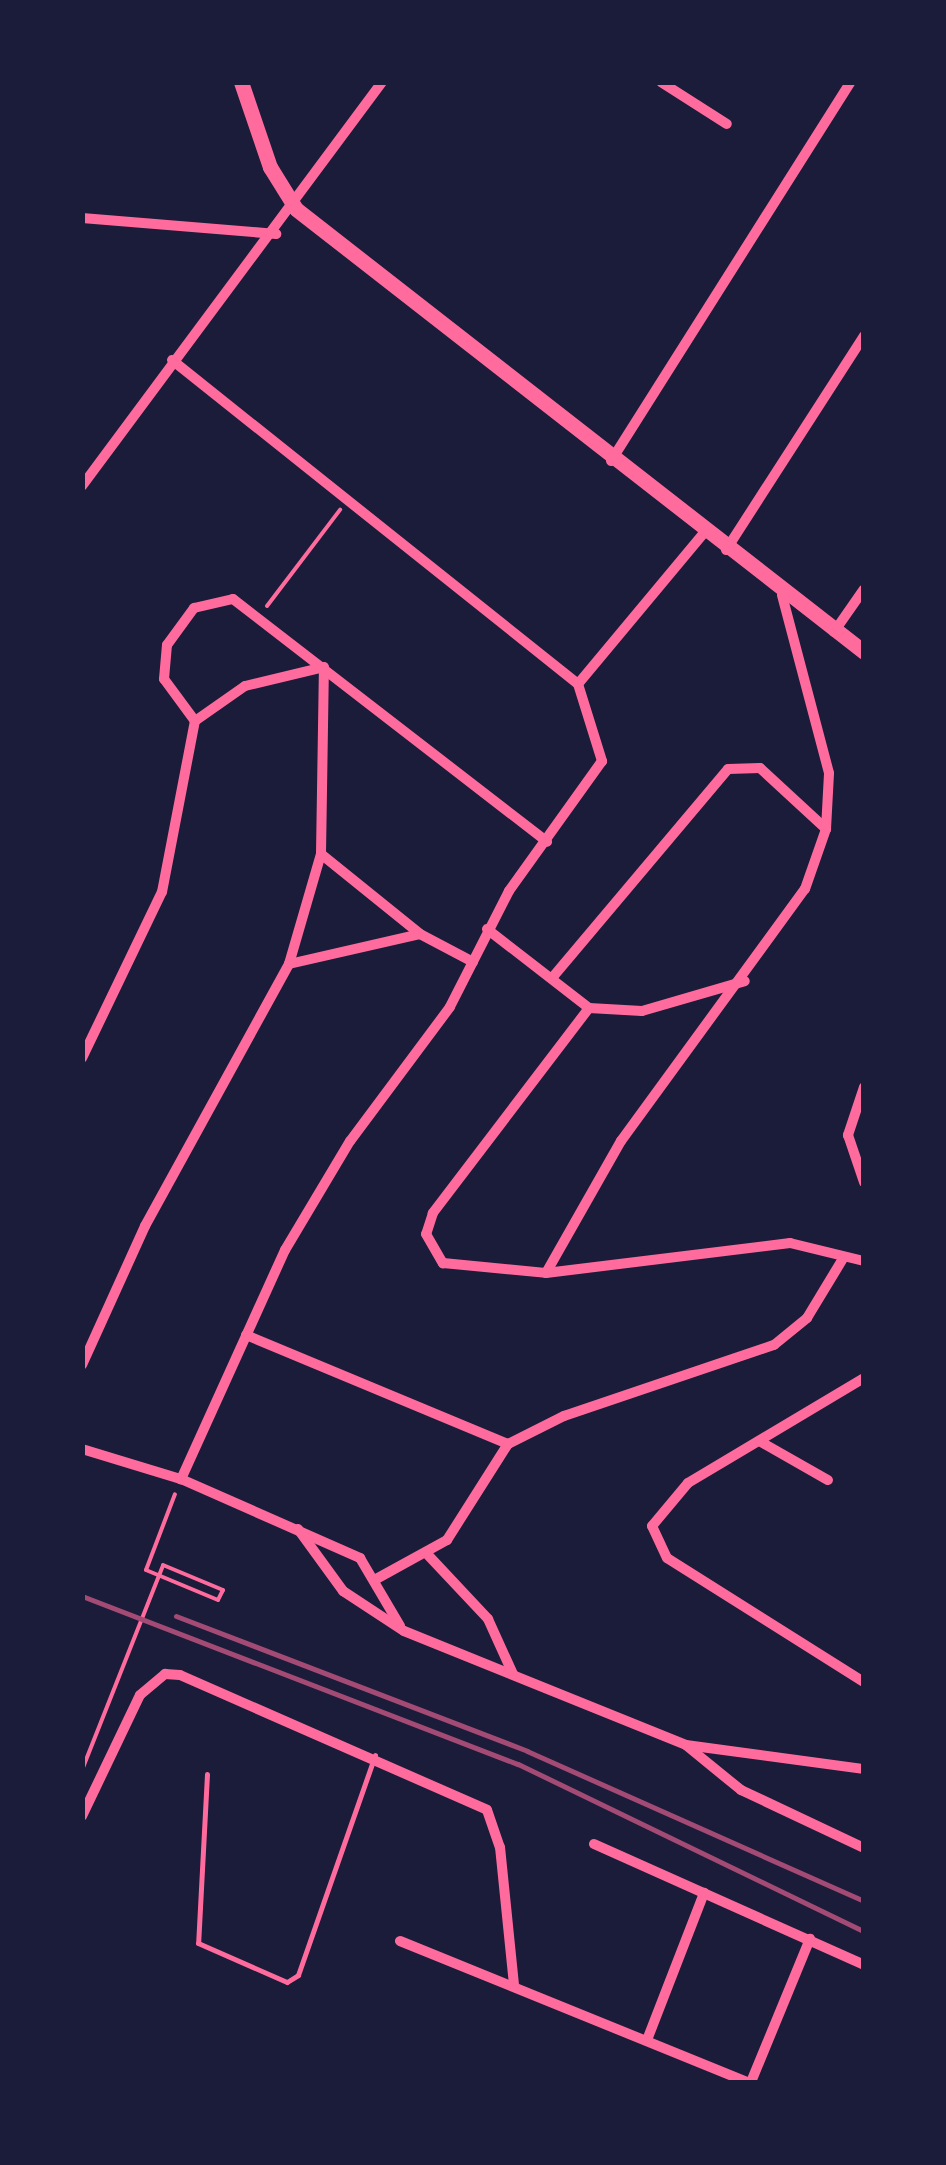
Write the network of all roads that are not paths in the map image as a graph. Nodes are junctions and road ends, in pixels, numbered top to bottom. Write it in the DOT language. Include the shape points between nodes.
graph roads {
  1 [pos="241,82"];
  2 [pos="382,82"];
  3 [pos="661,82"];
  4 [pos="850,82"];
  5 [pos="728,124"];
  6 [pos="296,209"];
  7 [pos="82,218"];
  8 [pos="276,234"];
  9 [pos="864,336"];
  10 [pos="172,360"];
  11 [pos="610,462"];
  12 [pos="82,486"];
  13 [pos="703,534"];
  14 [pos="726,551"];
  15 [pos="864,589"];
  16 [pos="782,596"];
  17 [pos="834,633"];
  18 [pos="864,652"];
  19 [pos="324,667"];
  20 [pos="578,684"];
  21 [pos="194,721"];
  22 [pos="826,829"];
  23 [pos="547,842"];
  24 [pos="320,854"];
  25 [pos="488,929"];
  26 [pos="420,934"];
  27 [pos="473,962"];
  28 [pos="289,964"];
  29 [pos="552,978"];
  30 [pos="746,980"];
  31 [pos="590,1008"];
  32 [pos="82,1058"];
  33 [pos="864,1087"];
  34 [pos="864,1182"];
  35 [pos="844,1257"];
  36 [pos="864,1261"];
  37 [pos="546,1272"];
  38 [pos="246,1335"];
  39 [pos="82,1365"];
  40 [pos="864,1378"];
  41 [pos="761,1442"];
  42 [pos="508,1444"];
  43 [pos="82,1449"];
  44 [pos="181,1479"];
  45 [pos="828,1480"];
  46 [pos="298,1529"];
  47 [pos="352,1554"];
  48 [pos="428,1555"];
  49 [pos="330,1566"];
  50 [pos="378,1582"];
  51 [pos="357,1599"];
  52 [pos="404,1631"];
  53 [pos="513,1674"];
  54 [pos="862,1678"];
  55 [pos="686,1745"];
  56 [pos="375,1755"];
  57 [pos="864,1769"];
  58 [pos="207,1774"];
  59 [pos="84,1808"];
  60 [pos="594,1844"];
  61 [pos="864,1848"];
  62 [pos="704,1893"];
  63 [pos="810,1939"];
  64 [pos="400,1941"];
  65 [pos="864,1965"];
  66 [pos="514,1986"];
  67 [pos="647,2040"];
  68 [pos="750,2082"];
  1 -- 6 [label="main road" via="270,167"];
  2 -- 6 [label="street"];
  3 -- 5 [label="street"];
  4 -- 11 [label="street"];
  6 -- 8 [label="street"];
  6 -- 11 [label="main road"];
  7 -- 8 [label="street"];
  8 -- 10 [label="street"];
  9 -- 14 [label="street"];
  10 -- 12 [label="street"];
  10 -- 20 [label="street"];
  11 -- 13 [label="main road"];
  13 -- 14 [label="main road"];
  13 -- 20 [label="street"];
  14 -- 16 [label="main road"];
  15 -- 17 [label="street"];
  16 -- 17 [label="main road"];
  16 -- 22 [label="street" via="820,721"];
  17 -- 18 [label="main road"];
  19 -- 21 [label="street" via="245,686"];
  19 -- 21 [label="street" via="224,597 180,622 164,679"];
  19 -- 23 [label="street"];
  19 -- 24 [label="street"];
  20 -- 23 [label="street" via="602,762"];
  21 -- 32 [label="street" via="162,892"];
  22 -- 29 [label="street" via="760,768 728,769"];
  22 -- 30 [label="street" via="805,890"];
  23 -- 25 [label="street"];
  24 -- 26 [label="street"];
  24 -- 28 [label="street"];
  25 -- 27 [label="street"];
  25 -- 29 [label="street"];
  26 -- 27 [label="street"];
  26 -- 28 [label="street"];
  27 -- 38 [label="street" via="350,1141"];
  28 -- 39 [label="street" via="145,1226"];
  29 -- 31 [label="street"];
  30 -- 31 [label="street" via="642,1010"];
  30 -- 37 [label="street" via="621,1141"];
  31 -- 37 [label="street" via="433,1213 426,1234 443,1263"];
  33 -- 34 [label="street" via="848,1135"];
  35 -- 36 [label="street"];
  35 -- 37 [label="street" via="790,1243 721,1244"];
  35 -- 42 [label="street" via="807,1318 774,1345 564,1416"];
  38 -- 42 [label="street"];
  38 -- 44 [label="street"];
  40 -- 41 [label="street"];
  41 -- 45 [label="street"];
  41 -- 54 [label="street" via="661,1507 656,1542 667,1558"];
  42 -- 48 [label="street" via="472,1508"];
  43 -- 44 [label="street"];
  44 -- 46 [label="street"];
  46 -- 47 [label="street"];
  46 -- 49 [label="street"];
  47 -- 49 [label="street"];
  47 -- 50 [label="street"];
  48 -- 50 [label="street"];
  48 -- 53 [label="street" via="488,1619"];
  49 -- 51 [label="street"];
  50 -- 51 [label="street"];
  50 -- 52 [label="street"];
  51 -- 52 [label="street"];
  52 -- 53 [label="street"];
  53 -- 55 [label="street"];
  55 -- 57 [label="street"];
  55 -- 61 [label="street" via="741,1790"];
  56 -- 58 [label="lane" via="298,1975 288,1982 198,1943"];
  56 -- 59 [label="street" via="165,1674 140,1695"];
  56 -- 66 [label="street" via="487,1810 500,1846"];
  60 -- 62 [label="street"];
  62 -- 63 [label="street"];
  62 -- 67 [label="street"];
  63 -- 65 [label="street"];
  63 -- 68 [label="street"];
  64 -- 66 [label="street"];
  66 -- 67 [label="street"];
  67 -- 68 [label="street"];
}
